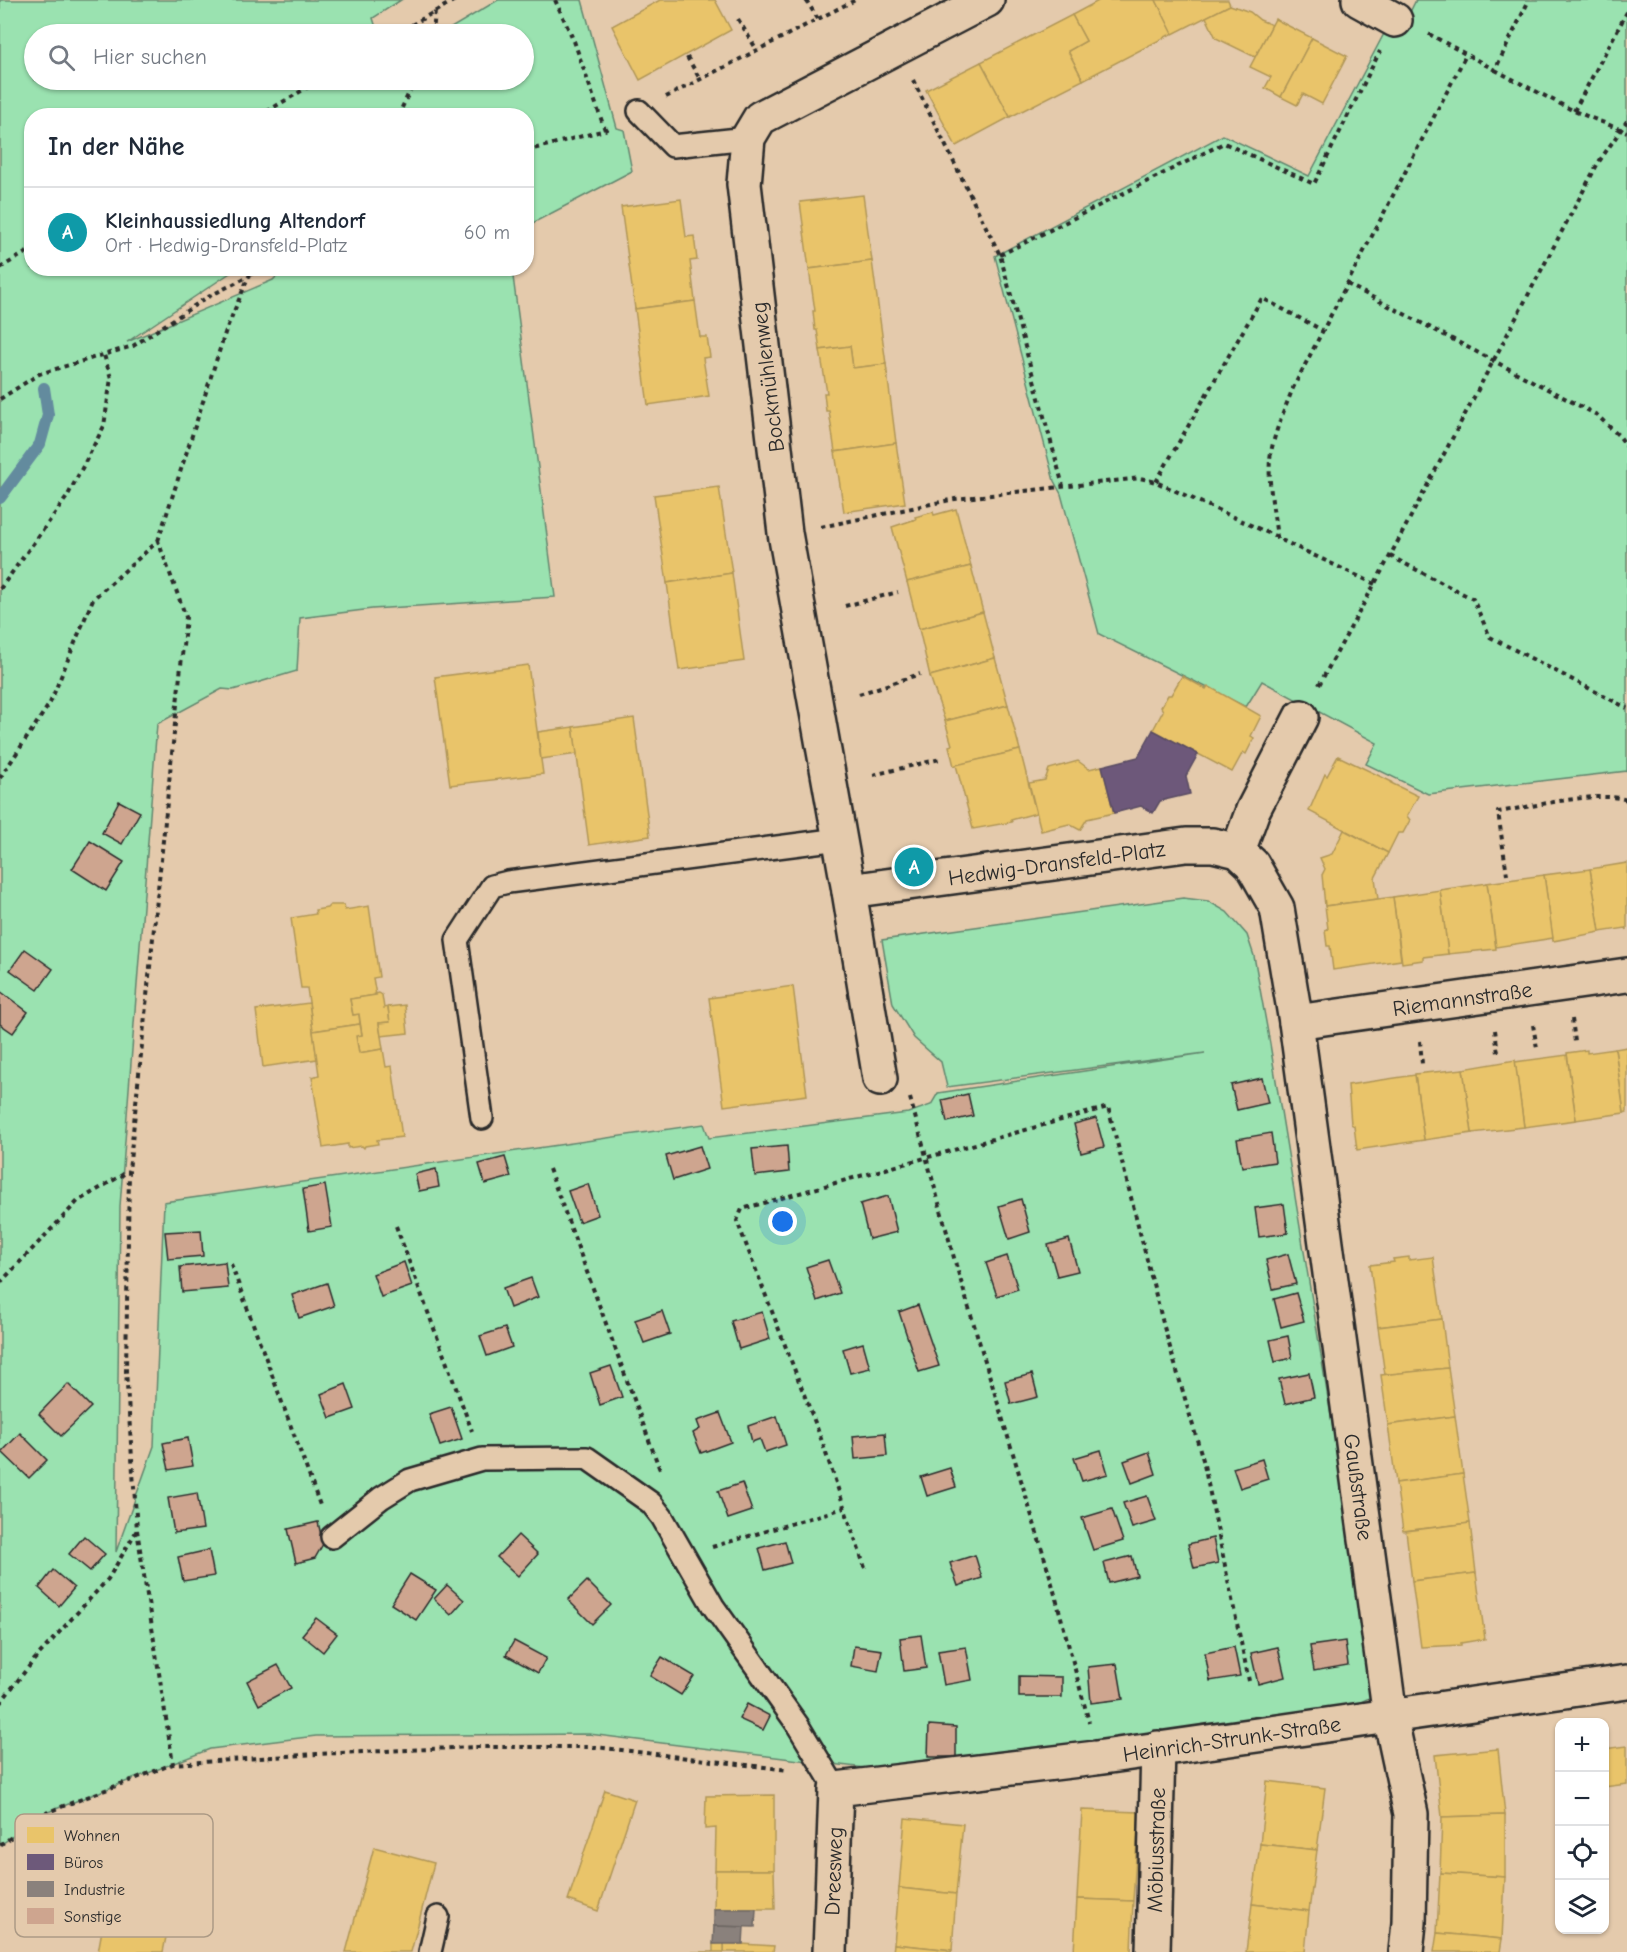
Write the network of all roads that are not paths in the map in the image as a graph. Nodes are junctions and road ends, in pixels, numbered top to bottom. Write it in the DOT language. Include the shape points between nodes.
graph roads {
  1 [pos="987,0"];
  2 [pos="1359,0"];
  3 [pos="1388,34"];
  4 [pos="639,111"];
  5 [pos="748,138"];
  6 [pos="1301,717"];
  7 [pos="839,839"];
  8 [pos="1238,851"];
  9 [pos="849,891"];
  10 [pos="1627,975"];
  11 [pos="1296,1022"];
  12 [pos="880,1079"];
  13 [pos="482,1118"];
  14 [pos="332,1537"];
  15 [pos="1627,1682"];
  16 [pos="1390,1716"];
  17 [pos="1158,1748"];
  18 [pos="836,1789"];
  19 [pos="438,1917"];
  20 [pos="430,1952"];
  21 [pos="830,1952"];
  22 [pos="1153,1952"];
  23 [pos="1406,1952"];
  1 -- 5 [label="street" via="760,118"];
  2 -- 3 [label="street"];
  4 -- 5 [label="lane" via="673,146"];
  5 -- 7 [label="street, Bockmühlenweg" via="744,184 785,533"];
  6 -- 8 [label="street" via="1253,810"];
  7 -- 9 [label="street, Bockmühlenweg"];
  7 -- 13 [label="lane" via="492,886 458,940"];
  8 -- 9 [label="street, Hedwig-Dransfeld-Platz" via="1213,845 1186,845"];
  8 -- 11 [label="street" via="1252,864 1277,908"];
  9 -- 12 [label="street"];
  10 -- 11 [label="street, Riemannstraße"];
  11 -- 16 [label="street, Gaußstraße"];
  14 -- 18 [label="lane" via="410,1480 482,1459 587,1458 651,1503 662,1517 713,1606 797,1724"];
  15 -- 16 [label="street, Heinrich-Strunk-Straße"];
  16 -- 17 [label="street, Heinrich-Strunk-Straße"];
  16 -- 23 [label="street, Gaußstraße" via="1411,1814"];
  17 -- 18 [label="street, Heinrich-Strunk-Straße"];
  17 -- 22 [label="street, Möbiusstraße"];
  18 -- 21 [label="street, Dreesweg"];
  19 -- 20 [label="lane"];
}
